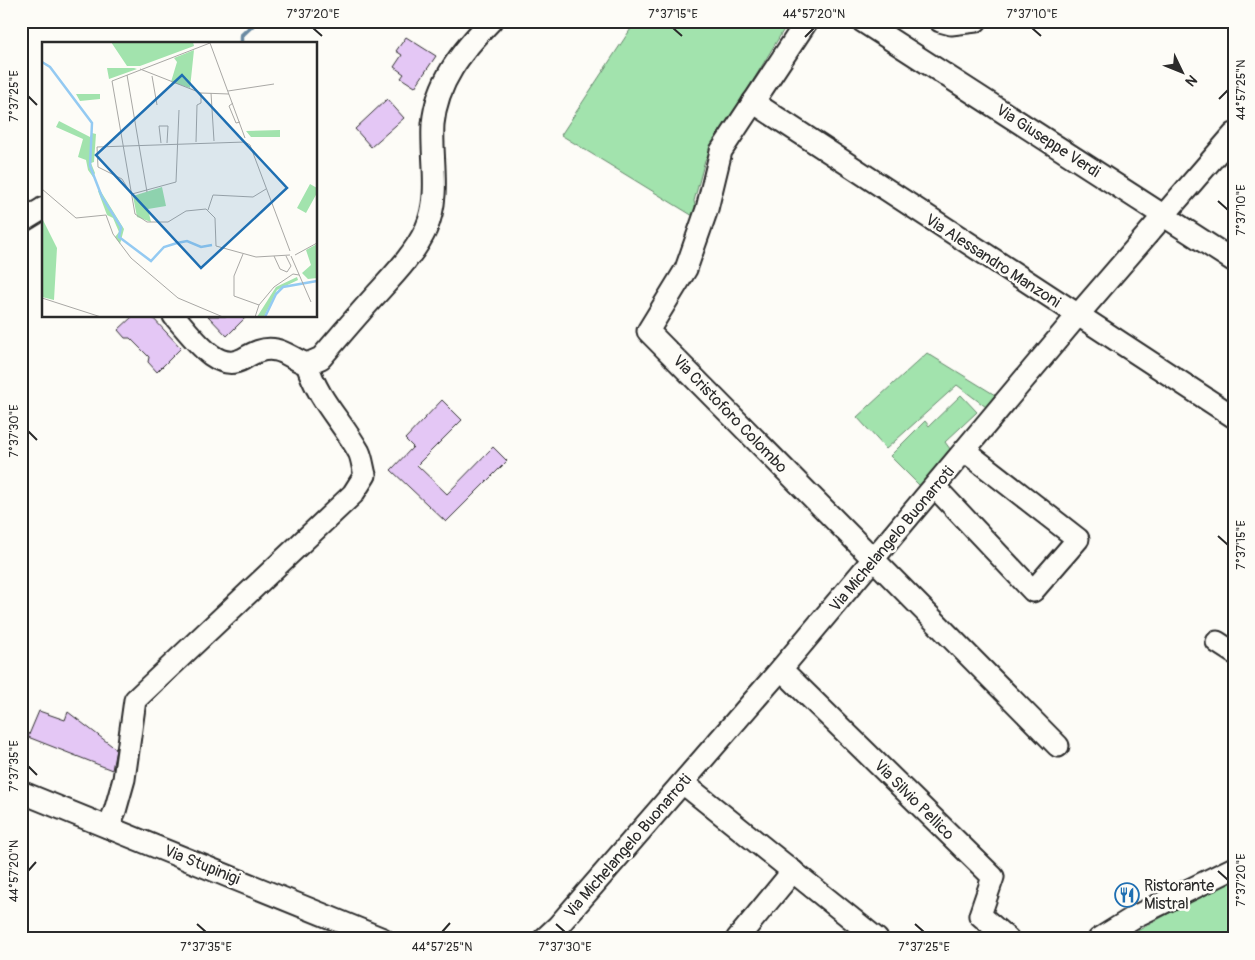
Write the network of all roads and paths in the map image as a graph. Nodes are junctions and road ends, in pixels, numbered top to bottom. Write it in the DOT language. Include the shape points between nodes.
graph roads {
  1 [pos="491,21"];
  2 [pos="807,21"];
  3 [pos="862,21"];
  4 [pos="940,21"];
  5 [pos="976,21"];
  6 [pos="753,102"];
  7 [pos="1234,134"];
  8 [pos="42,209"];
  9 [pos="1163,215"];
  10 [pos="21,222"];
  11 [pos="1234,261"];
  12 [pos="1077,316"];
  13 [pos="176,318"];
  14 [pos="307,364"];
  15 [pos="1234,417"];
  16 [pos="965,451"];
  17 [pos="935,488"];
  18 [pos="874,561"];
  19 [pos="781,669"];
  20 [pos="1058,746"];
  21 [pos="683,783"];
  22 [pos="21,792"];
  23 [pos="108,827"];
  24 [pos="1234,868"];
  25 [pos="793,871"];
  26 [pos="383,939"];
  27 [pos="544,939"];
  28 [pos="737,939"];
  29 [pos="877,939"];
  30 [pos="1008,939"];
  31 [pos="1099,939"];
  1 -- 14 [label="street" via="457,58 441,90 433,124 434,199 426,229 394,274 345,332 321,358"];
  2 -- 6 [label="street, Via Cristoforo Colombo"];
  3 -- 9 [label="street, Via Giuseppe Verdi"];
  4 -- 5 [label="street" via="951,24"];
  6 -- 12 [label="street, Via Alessandro Manzoni"];
  6 -- 18 [label="street, Via Cristoforo Colombo" via="721,151 707,210 686,269 648,331"];
  7 -- 9 [label="street, Via Michelangelo Buonarroti"];
  8 -- 10 [label="street"];
  9 -- 11 [label="street, Via Giuseppe Verdi"];
  9 -- 12 [label="street, Via Michelangelo Buonarroti"];
  12 -- 15 [label="street, Via Alessandro Manzoni"];
  12 -- 16 [label="street, Via Michelangelo Buonarroti"];
  13 -- 14 [label="street" via="211,355 225,363 267,349"];
  14 -- 23 [label="street" via="321,397 360,454 365,475 353,494 135,700 124,779"];
  16 -- 17 [label="street, Via Michelangelo Buonarroti"];
  16 -- 17 [label="street" via="1078,539 1033,591"];
  17 -- 18 [label="street, Via Michelangelo Buonarroti"];
  18 -- 19 [label="street, Via Michelangelo Buonarroti"];
  18 -- 20 [label="street, Via Cristoforo Colombo"];
  19 -- 21 [label="street, Via Michelangelo Buonarroti"];
  19 -- 30 [label="street, Via Silvio Pellico" via="992,878 980,915"];
  21 -- 25 [label="street"];
  21 -- 27 [label="street, Via Michelangelo Buonarroti"];
  22 -- 23 [label="street, Via Stupinigi"];
  23 -- 26 [label="street, Via Stupinigi"];
  24 -- 31 [label="street" via="1136,916"];
  25 -- 28 [label="street"];
  25 -- 29 [label="street"];
}
